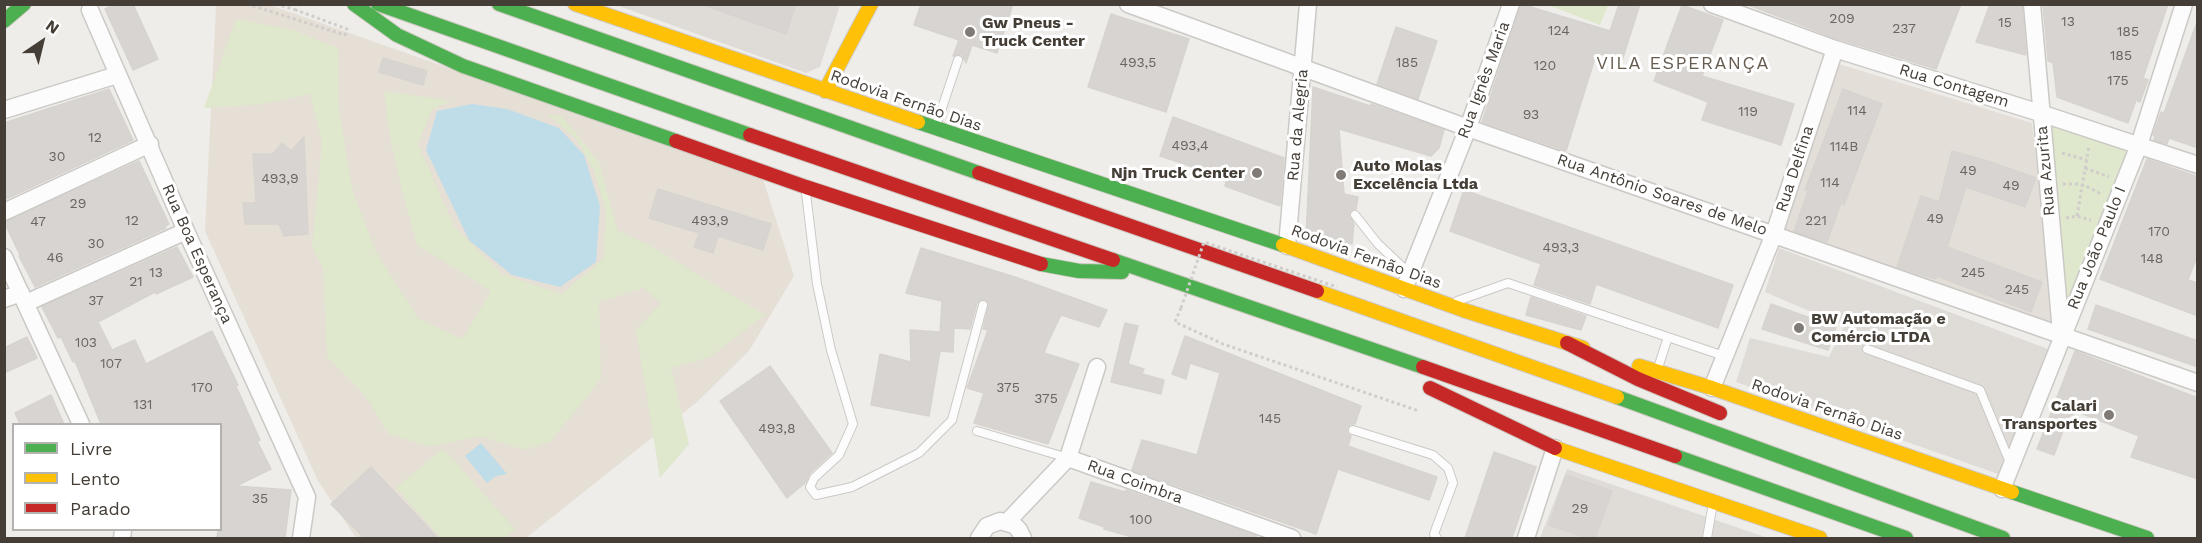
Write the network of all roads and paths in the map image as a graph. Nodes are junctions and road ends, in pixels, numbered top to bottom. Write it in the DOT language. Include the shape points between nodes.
graph roads {
  1 [pos="24,4"];
  2 [pos="247,4"];
  3 [pos="276,4"];
  4 [pos="299,4"];
  5 [pos="354,4"];
  6 [pos="378,4"];
  7 [pos="499,4"];
  8 [pos="575,4"];
  9 [pos="871,4"];
  10 [pos="1128,4"];
  11 [pos="1308,4"];
  12 [pos="1511,4"];
  13 [pos="1712,4"];
  14 [pos="2032,4"];
  15 [pos="2184,4"];
  16 [pos="90,10"];
  17 [pos="296,10"];
  18 [pos="4,21"];
  19 [pos="1834,49"];
  20 [pos="957,60"];
  21 [pos="1303,70"];
  22 [pos="117,75"];
  23 [pos="825,91"];
  24 [pos="4,110"];
  25 [pos="2040,113"];
  26 [pos="935,128"];
  27 [pos="1468,128"];
  28 [pos="150,144"];
  29 [pos="2097,144"];
  30 [pos="2139,145"];
  31 [pos="2054,151"];
  32 [pos="2087,160"];
  33 [pos="2198,165"];
  34 [pos="2085,168"];
  35 [pos="2112,178"];
  36 [pos="2082,185"];
  37 [pos="806,187"];
  38 [pos="2057,187"];
  39 [pos="2108,188"];
  40 [pos="4,212"];
  41 [pos="1355,215"];
  42 [pos="2097,215"];
  43 [pos="2077,216"];
  44 [pos="2060,220"];
  45 [pos="186,231"];
  46 [pos="1774,234"];
  47 [pos="1287,246"];
  48 [pos="4,257"];
  49 [pos="1150,272"];
  50 [pos="1407,281"];
  51 [pos="1337,287"];
  52 [pos="23,298"];
  53 [pos="4,299"];
  54 [pos="1448,304"];
  55 [pos="983,305"];
  56 [pos="1286,318"];
  57 [pos="2061,336"];
  58 [pos="1668,337"];
  59 [pos="1567,343"];
  60 [pos="1867,349"];
  61 [pos="1724,356"];
  62 [pos="1097,367"];
  63 [pos="1657,371"];
  64 [pos="2198,383"];
  65 [pos="1712,388"];
  66 [pos="1421,411"];
  67 [pos="1731,418"];
  68 [pos="81,423"];
  69 [pos="1353,430"];
  70 [pos="977,431"];
  71 [pos="1555,448"];
  72 [pos="1068,458"];
  73 [pos="2012,465"];
  74 [pos="1892,483"];
  75 [pos="2002,489"];
  76 [pos="1713,502"];
  77 [pos="1007,522"];
  78 [pos="2009,536"];
  79 [pos="301,538"];
  80 [pos="980,538"];
  81 [pos="1023,538"];
  82 [pos="1292,538"];
  83 [pos="1437,538"];
  84 [pos="1526,538"];
  85 [pos="1707,538"];
  86 [pos="1820,538"];
  87 [pos="1906,538"];
  88 [pos="2147,538"];
  1 -- 18 [label="main road"];
  2 -- 17 [label="path" via="345,35 347,29"];
  3 -- 17 [label="path"];
  4 -- 17 [label="path"];
  5 -- 37 [label="main road" via="398,35 463,66"];
  6 -- 49 [label="main road"];
  7 -- 78 [label="main road"];
  8 -- 23 [label="main road, Rodovia Fernão Dias"];
  9 -- 23 [label="main road"];
  10 -- 21 [label="street, Rua Antônio Soares de Melo"];
  11 -- 21 [label="street, Rua da Alegria"];
  12 -- 27 [label="street, Rua Ignês Maria"];
  13 -- 19 [label="street, Rua Contagem"];
  14 -- 25 [label="street, Rua Azurita"];
  15 -- 30 [label="street, Rua João Paulo I"];
  16 -- 22 [label="street, Rua Boa Esperança"];
  19 -- 25 [label="street, Rua Contagem"];
  19 -- 46 [label="street, Rua Delfina"];
  20 -- 26 [label="lane"];
  21 -- 27 [label="street, Rua Antônio Soares de Melo"];
  21 -- 47 [label="street, Rua da Alegria"];
  22 -- 24 [label="street"];
  22 -- 28 [label="street, Rua Boa Esperança"];
  23 -- 26 [label="main road, Rodovia Fernão Dias"];
  25 -- 30 [label="street, Rua Contagem"];
  25 -- 57 [label="street, Rua Azurita"];
  26 -- 47 [label="main road, Rodovia Fernão Dias"];
  27 -- 46 [label="street, Rua Antônio Soares de Melo"];
  27 -- 50 [label="street, Rua Ignês Maria"];
  28 -- 40 [label="street"];
  28 -- 45 [label="street, Rua Boa Esperança"];
  29 -- 32 [label="path" via="2090,142"];
  30 -- 33 [label="street, Rua Contagem"];
  30 -- 57 [label="street, Rua João Paulo I"];
  31 -- 32 [label="path"];
  32 -- 34 [label="path"];
  34 -- 35 [label="path"];
  34 -- 36 [label="path"];
  36 -- 38 [label="path"];
  36 -- 39 [label="path" via="2104,198"];
  36 -- 43 [label="path"];
  37 -- 49 [label="main road" via="1031,262 1079,271"];
  37 -- 55 [label="lane" via="817,284 853,423 839,455 814,478 810,487 816,495 852,487 919,453 952,420"];
  41 -- 50 [label="lane"];
  42 -- 43 [label="path" via="2094,224"];
  43 -- 44 [label="path"];
  45 -- 52 [label="street"];
  45 -- 79 [label="street, Rua Boa Esperança" via="307,497"];
  46 -- 57 [label="street, Rua Antônio Soares de Melo"];
  46 -- 61 [label="street, Rua Delfina"];
  47 -- 50 [label="main road, Rodovia Fernão Dias"];
  48 -- 52 [label="street"];
  49 -- 56 [label="main road"];
  50 -- 54 [label="main road, Rodovia Fernão Dias"];
  51 -- 66 [label="path, bridge" via="1204,242 1175,322 1223,344"];
  52 -- 53 [label="street"];
  52 -- 68 [label="street"];
  54 -- 58 [label="lane" via="1508,283"];
  54 -- 59 [label="main road, Rodovia Fernão Dias"];
  56 -- 71 [label="main road"];
  56 -- 87 [label="main road"];
  57 -- 64 [label="street, Rua Antônio Soares de Melo"];
  57 -- 73 [label="street, Rua João Paulo I"];
  58 -- 61 [label="lane"];
  58 -- 63 [label="lane"];
  59 -- 63 [label="main road, Rodovia Fernão Dias"];
  59 -- 67 [label="main road" via="1638,379"];
  60 -- 73 [label="lane" via="1980,390"];
  61 -- 65 [label="street, Rua Delfina"];
  62 -- 72 [label="street"];
  63 -- 65 [label="main road, Rodovia Fernão Dias"];
  65 -- 75 [label="main road, Rodovia Fernão Dias"];
  69 -- 83 [label="lane" via="1433,456 1448,468 1453,483 1434,534"];
  70 -- 72 [label="lane, Rua Coimbra"];
  71 -- 76 [label="main road"];
  71 -- 84 [label="street"];
  72 -- 77 [label="street"];
  72 -- 82 [label="street, Rua Coimbra"];
  73 -- 75 [label="street, Rua João Paulo I"];
  74 -- 78 [label="main road" via="2001,526"];
  75 -- 88 [label="main road, Rodovia Fernão Dias"];
  76 -- 85 [label="lane"];
  76 -- 86 [label="main road"];
  77 -- 80 [label="street" via="993,523 982,531"];
  77 -- 81 [label="street"];
}
